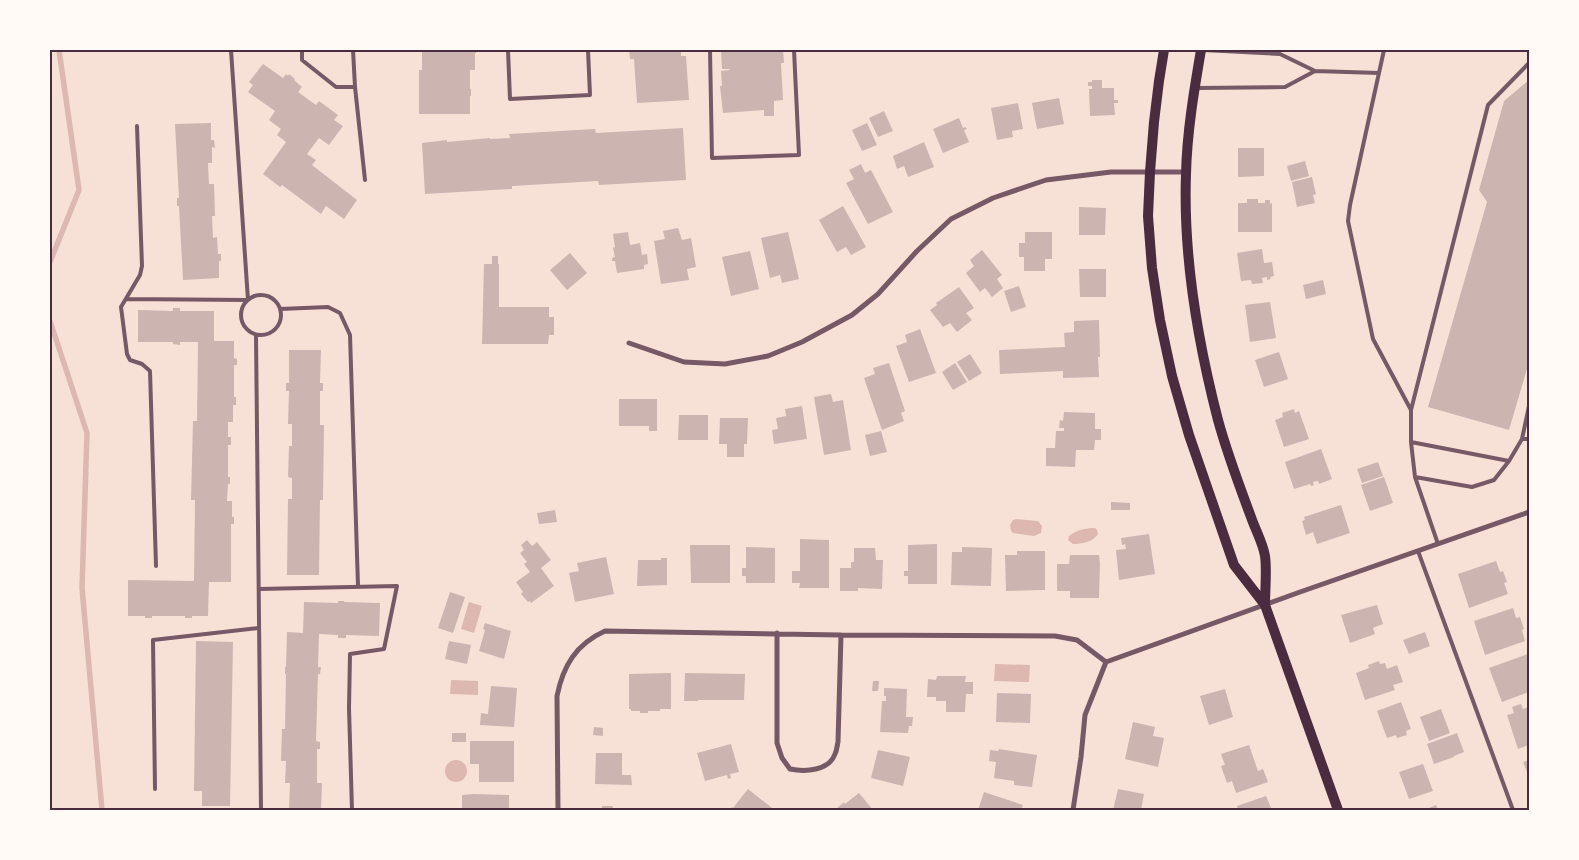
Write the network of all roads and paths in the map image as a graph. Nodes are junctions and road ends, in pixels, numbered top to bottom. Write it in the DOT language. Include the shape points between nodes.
graph roads {
  1 [pos="231,50"];
  2 [pos="302,50"];
  3 [pos="354,50"];
  4 [pos="508,50"];
  5 [pos="588,50"];
  6 [pos="710,50"];
  7 [pos="794,50"];
  8 [pos="1164,50"];
  9 [pos="1202,50"];
  10 [pos="1384,50"];
  11 [pos="1529,63"];
  12 [pos="1315,71"];
  13 [pos="1379,73"];
  14 [pos="356,87"];
  15 [pos="1195,88"];
  16 [pos="137,126"];
  17 [pos="1150,172"];
  18 [pos="1186,172"];
  19 [pos="365,180"];
  20 [pos="126,299"];
  21 [pos="248,300"];
  22 [pos="280,309"];
  23 [pos="256,335"];
  24 [pos="629,343"];
  25 [pos="1529,406"];
  26 [pos="1411,410"];
  27 [pos="1522,439"];
  28 [pos="1529,439"];
  29 [pos="1411,442"];
  30 [pos="1509,461"];
  31 [pos="1415,477"];
  32 [pos="1529,512"];
  33 [pos="1438,544"];
  34 [pos="1418,551"];
  35 [pos="156,566"];
  36 [pos="358,586"];
  37 [pos="259,588"];
  38 [pos="1265,605"];
  39 [pos="259,628"];
  40 [pos="777,633"];
  41 [pos="841,636"];
  42 [pos="1106,662"];
  43 [pos="155,790"];
  44 [pos="261,810"];
  45 [pos="352,810"];
  46 [pos="558,810"];
  47 [pos="1073,810"];
  48 [pos="1338,810"];
  49 [pos="1513,810"];
  1 -- 21 [label="lane"];
  2 -- 14 [label="lane" via="302,60 336,87"];
  3 -- 14 [label="lane"];
  4 -- 5 [label="lane" via="510,99 590,95"];
  6 -- 7 [label="lane" via="712,158 799,155"];
  8 -- 17 [label="main road"];
  9 -- 12 [label="lane" via="1280,54"];
  9 -- 15 [label="main road"];
  10 -- 13 [label="lane"];
  11 -- 26 [label="lane" via="1488,105"];
  12 -- 13 [label="lane"];
  12 -- 15 [label="lane" via="1285,87"];
  13 -- 26 [label="lane" via="1348,221 1373,339"];
  14 -- 19 [label="lane"];
  15 -- 18 [label="main road"];
  16 -- 20 [label="lane" via="142,266"];
  17 -- 18 [label="street"];
  17 -- 24 [label="street" via="1111,172 1046,180 993,198 951,219 878,294 852,315 768,356 725,364 684,362"];
  17 -- 38 [label="main road" via="1148,216 1152,268 1172,376 1234,565"];
  18 -- 38 [label="main road" via="1190,280 1198,334 1219,423 1265,556"];
  20 -- 21 [label="lane"];
  20 -- 35 [label="lane" via="121,308 127,354 130,360 150,371"];
  21 -- 22 [label="lane" via="263,295 270,297"];
  21 -- 23 [label="lane" via="243,306 242,321 245,328"];
  22 -- 23 [label="lane" via="279,325 274,331"];
  22 -- 36 [label="lane" via="328,307 340,313 350,335"];
  23 -- 37 [label="lane"];
  25 -- 27 [label="lane"];
  26 -- 29 [label="lane"];
  27 -- 28 [label="lane"];
  27 -- 30 [label="lane"];
  29 -- 30 [label="lane"];
  29 -- 31 [label="lane"];
  30 -- 31 [label="lane" via="1494,480 1472,487"];
  31 -- 33 [label="lane"];
  32 -- 33 [label="street"];
  33 -- 34 [label="street"];
  34 -- 38 [label="street"];
  34 -- 49 [label="lane"];
  36 -- 37 [label="lane"];
  36 -- 45 [label="lane" via="397,586 384,649 350,654"];
  37 -- 39 [label="lane"];
  38 -- 42 [label="street"];
  38 -- 48 [label="main road"];
  39 -- 43 [label="lane" via="153,640"];
  39 -- 44 [label="lane"];
  40 -- 41 [label="street"];
  40 -- 41 [label="street" via="777,743 790,769 803,771 827,765 835,755"];
  40 -- 46 [label="street" via="605,631 595,635 572,656 560,681 557,696"];
  41 -- 42 [label="street" via="1055,636 1077,640"];
  42 -- 47 [label="street" via="1085,715"];
}
